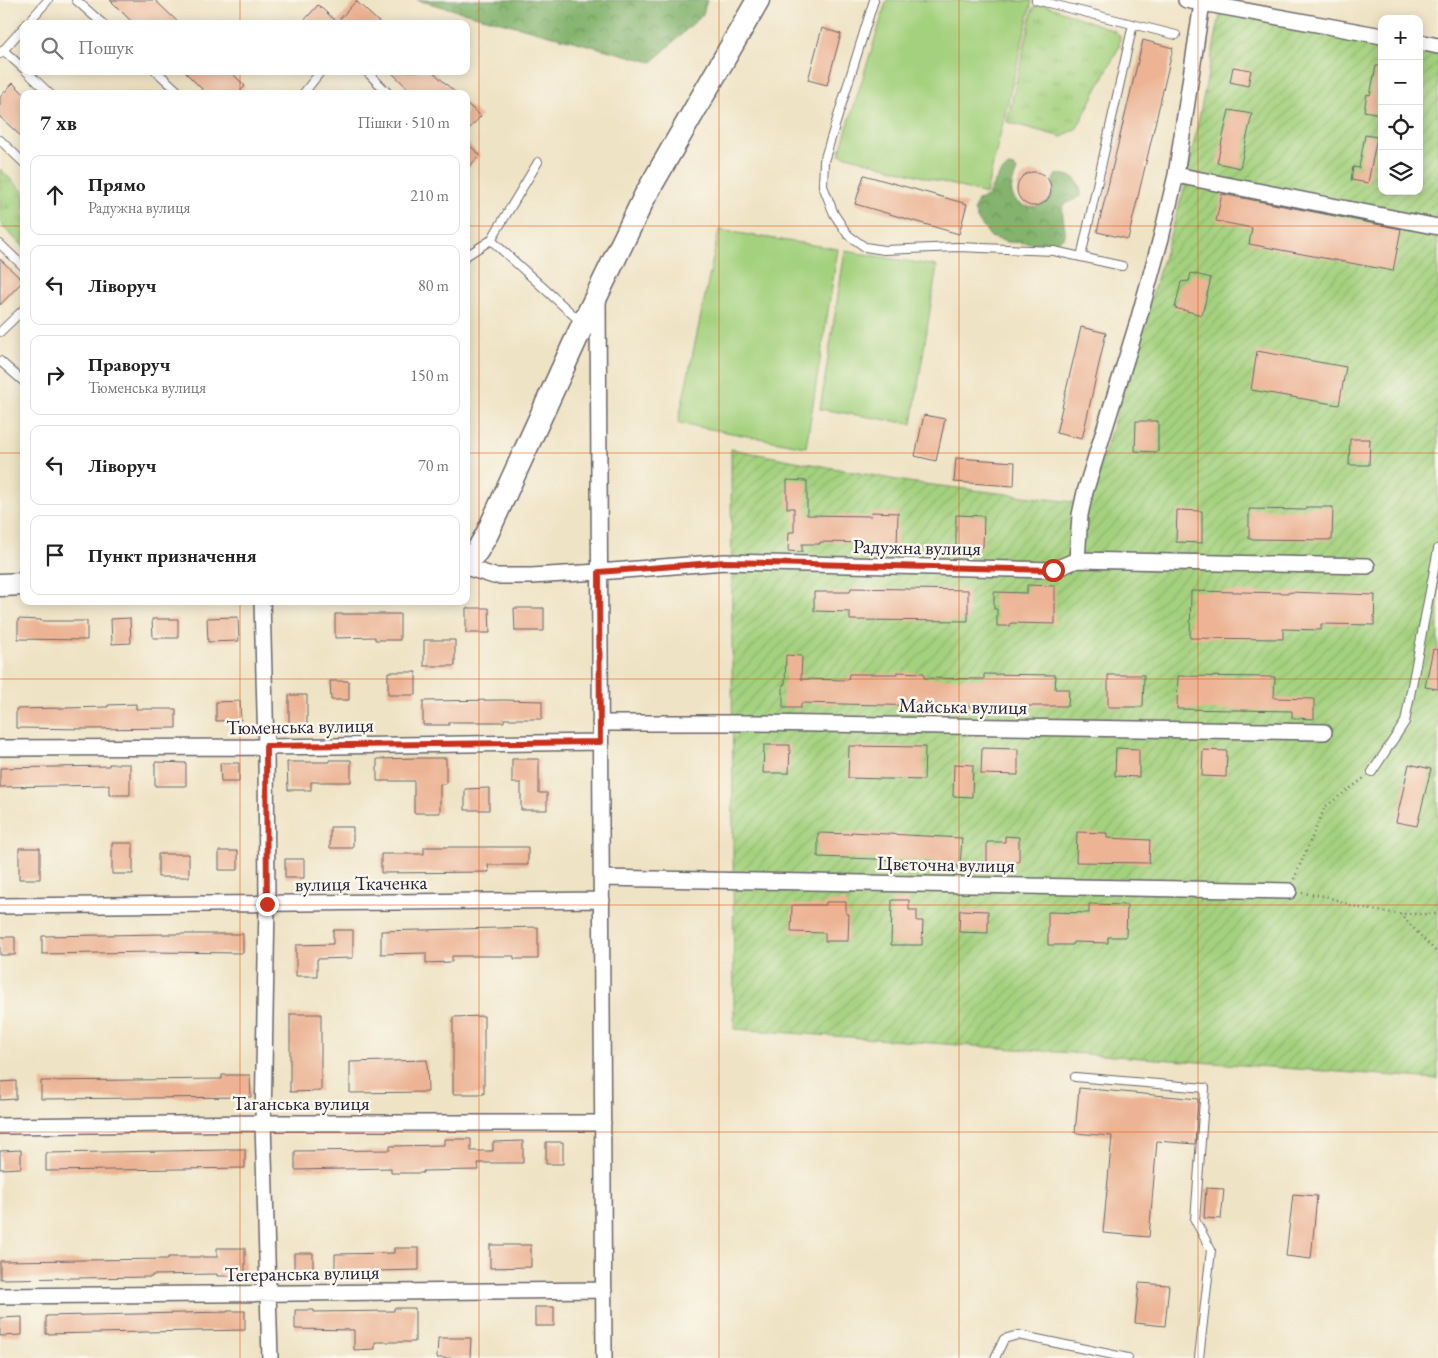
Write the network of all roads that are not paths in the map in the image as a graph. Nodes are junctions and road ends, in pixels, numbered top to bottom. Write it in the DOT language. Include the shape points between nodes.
graph roads {
  1 [pos="48,0"];
  2 [pos="76,0"];
  3 [pos="758,0"];
  4 [pos="874,0"];
  5 [pos="1036,0"];
  6 [pos="1186,0"];
  7 [pos="1202,3"];
  8 [pos="30,20"];
  9 [pos="98,20"];
  10 [pos="1133,24"];
  11 [pos="20,32"];
  12 [pos="1176,35"];
  13 [pos="1378,35"];
  14 [pos="1423,43"];
  15 [pos="1438,46"];
  16 [pos="2,52"];
  17 [pos="20,66"];
  18 [pos="30,75"];
  19 [pos="161,75"];
  20 [pos="318,75"];
  21 [pos="370,75"];
  22 [pos="46,90"];
  23 [pos="177,90"];
  24 [pos="306,90"];
  25 [pos="386,90"];
  26 [pos="0,140"];
  27 [pos="20,159"];
  28 [pos="538,162"];
  29 [pos="1176,175"];
  30 [pos="1438,227"];
  31 [pos="491,240"];
  32 [pos="0,244"];
  33 [pos="470,253"];
  34 [pos="1081,257"];
  35 [pos="20,263"];
  36 [pos="1122,266"];
  37 [pos="598,294"];
  38 [pos="20,314"];
  39 [pos="583,324"];
  40 [pos="0,332"];
  41 [pos="0,361"];
  42 [pos="20,378"];
  43 [pos="1438,549"];
  44 [pos="470,559"];
  45 [pos="1077,560"];
  46 [pos="1367,566"];
  47 [pos="470,568"];
  48 [pos="599,572"];
  49 [pos="0,584"];
  50 [pos="20,584"];
  51 [pos="262,605"];
  52 [pos="600,723"];
  53 [pos="1324,732"];
  54 [pos="600,742"];
  55 [pos="266,746"];
  56 [pos="0,748"];
  57 [pos="1372,772"];
  58 [pos="601,878"];
  59 [pos="1290,891"];
  60 [pos="602,900"];
  61 [pos="267,904"];
  62 [pos="0,906"];
  63 [pos="1075,1077"];
  64 [pos="263,1123"];
  65 [pos="603,1123"];
  66 [pos="0,1126"];
  67 [pos="604,1290"];
  68 [pos="268,1293"];
  69 [pos="0,1296"];
  70 [pos="270,1358"];
  71 [pos="604,1358"];
  72 [pos="995,1358"];
  73 [pos="1128,1358"];
  74 [pos="1199,1358"];
  1 -- 8 [label="lane"];
  2 -- 9 [label="lane"];
  3 -- 37 [label="street" via="645,196"];
  4 -- 34 [label="lane" via="824,161 823,186 834,214 848,235 865,247 884,250 958,247 1054,251"];
  5 -- 10 [label="lane"];
  6 -- 7 [label="street"];
  7 -- 13 [label="street"];
  7 -- 29 [label="street"];
  10 -- 12 [label="lane"];
  10 -- 34 [label="lane"];
  11 -- 16 [label="lane"];
  14 -- 15 [label="street"];
  16 -- 17 [label="lane"];
  18 -- 22 [label="lane"];
  19 -- 23 [label="lane"];
  20 -- 24 [label="lane"];
  21 -- 25 [label="lane"];
  26 -- 27 [label="lane"];
  28 -- 31 [label="lane"];
  29 -- 30 [label="street"];
  29 -- 45 [label="street" via="1138,320 1085,492"];
  31 -- 33 [label="lane"];
  31 -- 39 [label="lane"];
  32 -- 35 [label="lane"];
  34 -- 36 [label="lane"];
  37 -- 39 [label="street"];
  37 -- 48 [label="street"];
  38 -- 40 [label="lane"];
  39 -- 44 [label="street" via="487,534"];
  41 -- 42 [label="lane"];
  43 -- 57 [label="lane" via="1404,722"];
  45 -- 46 [label="street, Радужна вулиця"];
  45 -- 48 [label="street, Радужна вулиця" via="1053,570 725,562"];
  47 -- 48 [label="street, Радужна вулиця" via="494,576"];
  48 -- 52 [label="street"];
  49 -- 50 [label="street"];
  51 -- 55 [label="street"];
  52 -- 53 [label="street, Майська вулиця"];
  52 -- 54 [label="street"];
  54 -- 55 [label="street, Тюменська вулиця"];
  54 -- 58 [label="street"];
  55 -- 56 [label="street, Тюменська вулиця"];
  55 -- 61 [label="street"];
  58 -- 59 [label="street, Цвєточна вулиця"];
  58 -- 60 [label="street"];
  60 -- 61 [label="street, вулиця Ткаченка"];
  60 -- 65 [label="street"];
  61 -- 62 [label="street, вулиця Ткаченка"];
  61 -- 64 [label="street"];
  63 -- 74 [label="lane" via="1205,1088 1195,1220 1211,1250"];
  64 -- 65 [label="street, Таганська вулиця"];
  64 -- 66 [label="street, Таганська вулиця"];
  64 -- 68 [label="street"];
  65 -- 67 [label="street"];
  67 -- 68 [label="street, Тегеранська вулиця"];
  67 -- 71 [label="street"];
  68 -- 69 [label="street, Тегеранська вулиця"];
  68 -- 70 [label="street"];
  72 -- 73 [label="lane" via="1004,1339 1018,1336"];
}
